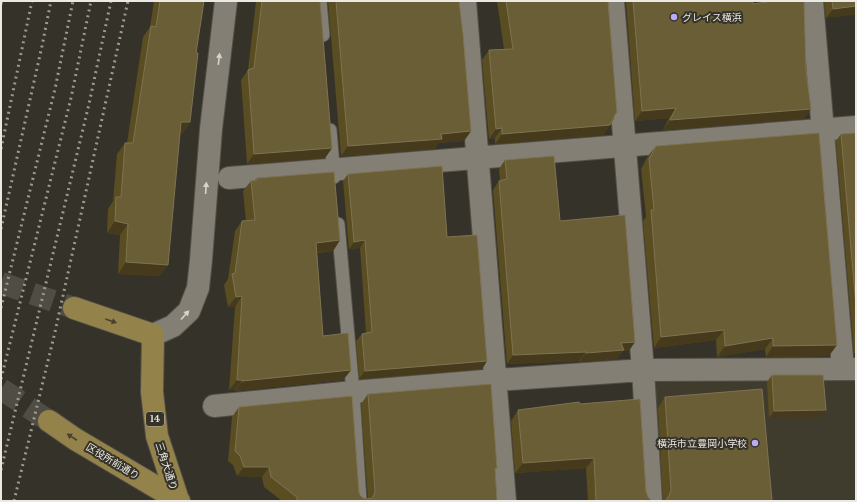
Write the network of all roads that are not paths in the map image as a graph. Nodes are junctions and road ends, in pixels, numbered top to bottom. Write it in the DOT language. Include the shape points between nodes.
graph roads {
  1 [pos="226,1"];
  2 [pos="320,1"];
  3 [pos="465,1"];
  4 [pos="613,1"];
  5 [pos="812,1"];
  6 [pos="324,48"];
  7 [pos="329,117"];
  8 [pos="856,127"];
  9 [pos="823,129"];
  10 [pos="624,145"];
  11 [pos="478,157"];
  12 [pos="333,169"];
  13 [pos="229,178"];
  14 [pos="335,190"];
  15 [pos="337,214"];
  16 [pos="74,308"];
  17 [pos="153,335"];
  18 [pos="643,370"];
  19 [pos="850,370"];
  20 [pos="496,380"];
  21 [pos="352,392"];
  22 [pos="214,406"];
  23 [pos="49,421"];
  24 [pos="179,500"];
  25 [pos="360,501"];
  26 [pos="505,501"];
  27 [pos="652,501"];
  17 -- 1 [label="street, one-way" via="173,326 189,311 198,288 211,129"];
  2 -- 6 [label="lane"];
  3 -- 11 [label="street"];
  4 -- 10 [label="street"];
  5 -- 9 [label="street"];
  7 -- 12 [label="lane"];
  8 -- 9 [label="street"];
  9 -- 10 [label="street"];
  9 -- 19 [label="street"];
  10 -- 11 [label="street"];
  10 -- 18 [label="street"];
  11 -- 12 [label="street"];
  11 -- 20 [label="street"];
  12 -- 13 [label="street"];
  12 -- 14 [label="lane"];
  15 -- 21 [label="lane"];
  16 -- 17 [label="main road, one-way"];
  17 -- 24 [label="main road, 三角大通り / 14" via="152,392 158,436"];
  18 -- 19 [label="street"];
  18 -- 20 [label="street"];
  18 -- 27 [label="street"];
  20 -- 21 [label="street"];
  20 -- 26 [label="street"];
  21 -- 22 [label="street"];
  21 -- 25 [label="lane"];
  24 -- 23 [label="main road, 区役所前通り / 14, one-way" via="74,439"];
}
